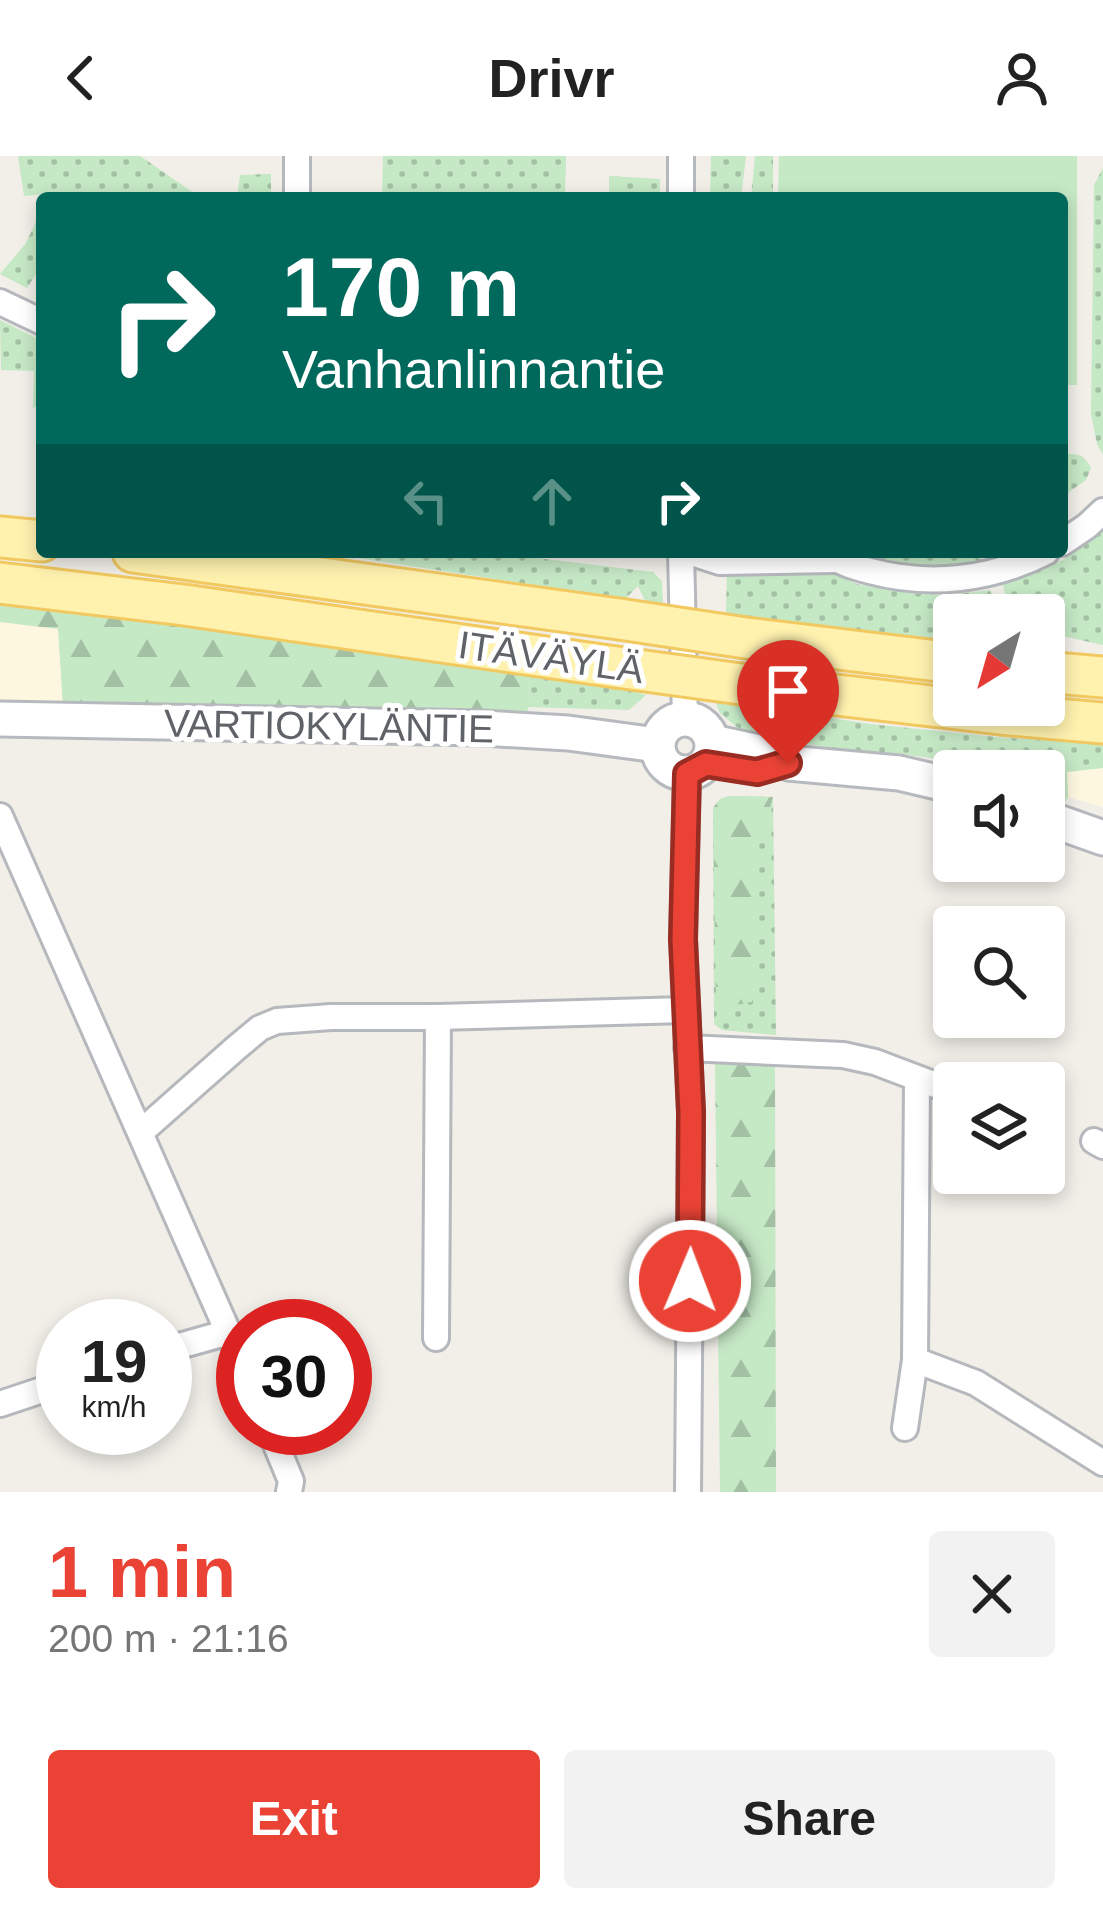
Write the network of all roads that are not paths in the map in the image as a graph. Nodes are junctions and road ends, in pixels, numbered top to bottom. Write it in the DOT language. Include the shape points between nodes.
graph roads {
  1 [pos="297,156"];
  2 [pos="681,156"];
  3 [pos="296,192"];
  4 [pos="681,192"];
  5 [pos="0,302"];
  6 [pos="36,319"];
  7 [pos="1103,511"];
  8 [pos="0,537"];
  9 [pos="1068,538"];
  10 [pos="36,541"];
  11 [pos="177,558"];
  12 [pos="685,558"];
  13 [pos="706,558"];
  14 [pos="794,558"];
  15 [pos="837,558"];
  16 [pos="1034,558"];
  17 [pos="0,583"];
  18 [pos="933,660"];
  19 [pos="1065,674"];
  20 [pos="1103,677"];
  21 [pos="685,718"];
  22 [pos="0,719"];
  23 [pos="1103,723"];
  24 [pos="657,746"];
  25 [pos="702,760"];
  26 [pos="933,781"];
  27 [pos="0,816"];
  28 [pos="1065,824"];
  29 [pos="1103,838"];
  30 [pos="685,1010"];
  31 [pos="438,1017"];
  32 [pos="687,1048"];
  33 [pos="917,1080"];
  34 [pos="933,1085"];
  35 [pos="141,1132"];
  36 [pos="216,1302"];
  37 [pos="436,1338"];
  38 [pos="916,1360"];
  39 [pos="36,1392"];
  40 [pos="0,1403"];
  41 [pos="905,1428"];
  42 [pos="280,1455"];
  43 [pos="1103,1463"];
  44 [pos="290,1491"];
  45 [pos="688,1492"];
  1 -- 3 [label="street"];
  2 -- 4 [label="street"];
  5 -- 6 [label="street"];
  7 -- 9 [label="street"];
  8 -- 10 [label="main road"];
  11 -- 18 [label="main road, ITÄVÄYLÄ, bridge"];
  12 -- 21 [label="street"];
  13 -- 14 [label="street"];
  15 -- 16 [label="street" via="920,580 952,580"];
  17 -- 23 [label="main road, ITÄVÄYLÄ, bridge" via="741,684"];
  19 -- 20 [label="main road"];
  21 -- 24 [label="main road" via="669,724"];
  21 -- 25 [label="main road" via="703,725"];
  22 -- 24 [label="main road, VARTIOKYLÄNTIE" via="482,728"];
  24 -- 25 [label="main road" via="669,769"];
  25 -- 26 [label="main road" via="757,772 788,763"];
  25 -- 30 [label="street" via="683,939"];
  27 -- 35 [label="street"];
  28 -- 29 [label="main road"];
  30 -- 31 [label="street"];
  30 -- 32 [label="street"];
  31 -- 35 [label="street" via="278,1021"];
  31 -- 37 [label="street"];
  32 -- 33 [label="street" via="843,1055"];
  32 -- 45 [label="street"];
  33 -- 34 [label="street"];
  33 -- 38 [label="street"];
  35 -- 36 [label="street"];
  38 -- 41 [label="street"];
  38 -- 43 [label="street" via="976,1383"];
  39 -- 40 [label="street"];
  42 -- 44 [label="street"];
}
